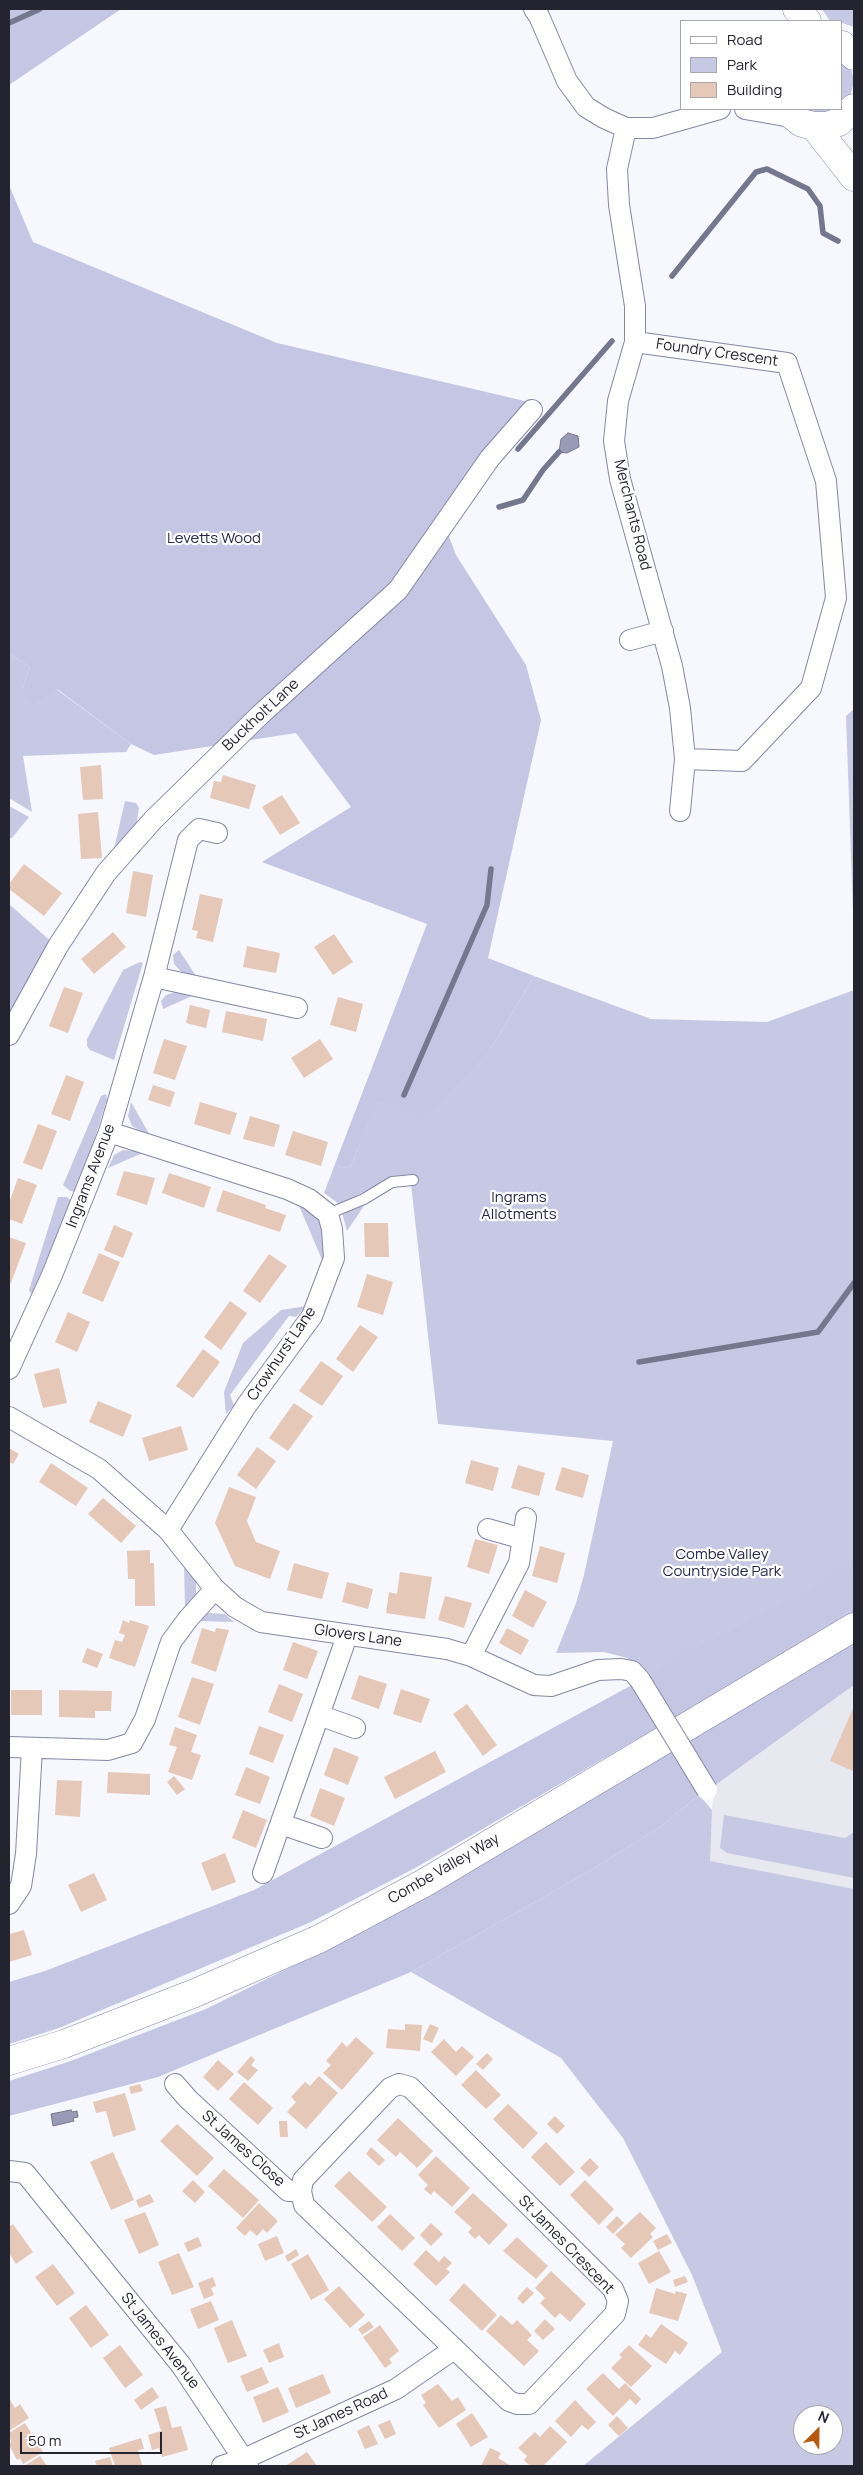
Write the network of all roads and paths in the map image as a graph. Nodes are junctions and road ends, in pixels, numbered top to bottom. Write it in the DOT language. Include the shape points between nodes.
graph roads {
  1 [pos="534,9"];
  2 [pos="798,9"];
  3 [pos="806,20"];
  4 [pos="854,108"];
  5 [pos="716,110"];
  6 [pos="752,110"];
  7 [pos="796,117"];
  8 [pos="626,128"];
  9 [pos="854,177"];
  10 [pos="635,342"];
  11 [pos="532,410"];
  12 [pos="663,631"];
  13 [pos="630,640"];
  14 [pos="685,758"];
  15 [pos="680,811"];
  16 [pos="217,833"];
  17 [pos="154,977"];
  18 [pos="297,1008"];
  19 [pos="9,1035"];
  20 [pos="109,1132"];
  21 [pos="413,1180"];
  22 [pos="328,1214"];
  23 [pos="9,1369"];
  24 [pos="9,1417"];
  25 [pos="526,1518"];
  26 [pos="488,1529"];
  27 [pos="168,1530"];
  28 [pos="522,1539"];
  29 [pos="215,1589"];
  30 [pos="854,1627"];
  31 [pos="347,1636"];
  32 [pos="471,1656"];
  33 [pos="319,1715"];
  34 [pos="355,1728"];
  35 [pos="9,1747"];
  36 [pos="32,1748"];
  37 [pos="707,1790"];
  38 [pos="281,1824"];
  39 [pos="322,1838"];
  40 [pos="264,1873"];
  41 [pos="9,1904"];
  42 [pos="9,2061"];
  43 [pos="180,2098"];
  44 [pos="9,2171"];
  45 [pos="301,2191"];
  46 [pos="454,2349"];
  47 [pos="246,2463"];
  48 [pos="222,2466"];
  1 -- 8 [label="street" via="567,81 586,107"];
  2 -- 3 [label="main road"];
  4 -- 7 [label="main road" via="839,122 827,126"];
  5 -- 8 [label="street" via="653,128"];
  6 -- 7 [label="street"];
  7 -- 9 [label="main road"];
  8 -- 10 [label="street, Merchants Road" via="617,169 619,205 635,306"];
  10 -- 12 [label="street, Merchants Road" via="618,401 614,441 620,479"];
  10 -- 14 [label="street, Foundry Crescent" via="787,363 826,481 836,598 811,688 742,761"];
  11 -- 19 [label="street, Buckholt Lane" via="490,458 398,590 261,714 154,820 106,873 58,946"];
  12 -- 13 [label="street"];
  12 -- 14 [label="street, Merchants Road" via="680,708"];
  14 -- 15 [label="street, Merchants Road"];
  16 -- 17 [label="street, Ingrams Avenue" via="199,829 188,840"];
  17 -- 18 [label="street"];
  17 -- 20 [label="street, Ingrams Avenue"];
  20 -- 22 [label="street" via="288,1189 309,1199"];
  20 -- 23 [label="street, Ingrams Avenue" via="52,1276"];
  21 -- 22 [label="lane" via="392,1182 364,1199"];
  22 -- 27 [label="street, Crowhurst Lane" via="334,1258 312,1316 246,1406"];
  24 -- 27 [label="street, Glovers Lane" via="99,1469"];
  25 -- 28 [label="street"];
  26 -- 28 [label="street"];
  27 -- 29 [label="street, Glovers Lane"];
  28 -- 32 [label="street" via="519,1563"];
  29 -- 31 [label="street, Glovers Lane" via="235,1607 261,1622"];
  29 -- 36 [label="street" via="171,1642 145,1719 132,1742 108,1750"];
  30 -- 42 [label="main road, Combe Valley Way" via="424,1882 319,1938 195,1993 64,2044"];
  31 -- 32 [label="street, Glovers Lane" via="447,1649"];
  31 -- 33 [label="street"];
  32 -- 37 [label="street, Glovers Lane, bridge" via="534,1685 551,1686 598,1670 632,1671"];
  33 -- 34 [label="street"];
  33 -- 38 [label="street"];
  35 -- 36 [label="street"];
  36 -- 41 [label="street" via="26,1854 21,1886"];
  38 -- 39 [label="street"];
  38 -- 40 [label="street"];
  43 -- 45 [label="street, St James Close" via="288,2191"];
  44 -- 47 [label="street, St James Avenue" via="25,2173 181,2365"];
  45 -- 46 [label="street, St James Crescent" via="304,2205"];
  45 -- 46 [label="street, St James Crescent" via="303,2180 390,2088 399,2084 410,2087 613,2289 618,2302 615,2314 529,2404 509,2401"];
  46 -- 47 [label="street, St James Road" via="396,2389"];
  47 -- 48 [label="street, St James Road"];
}
